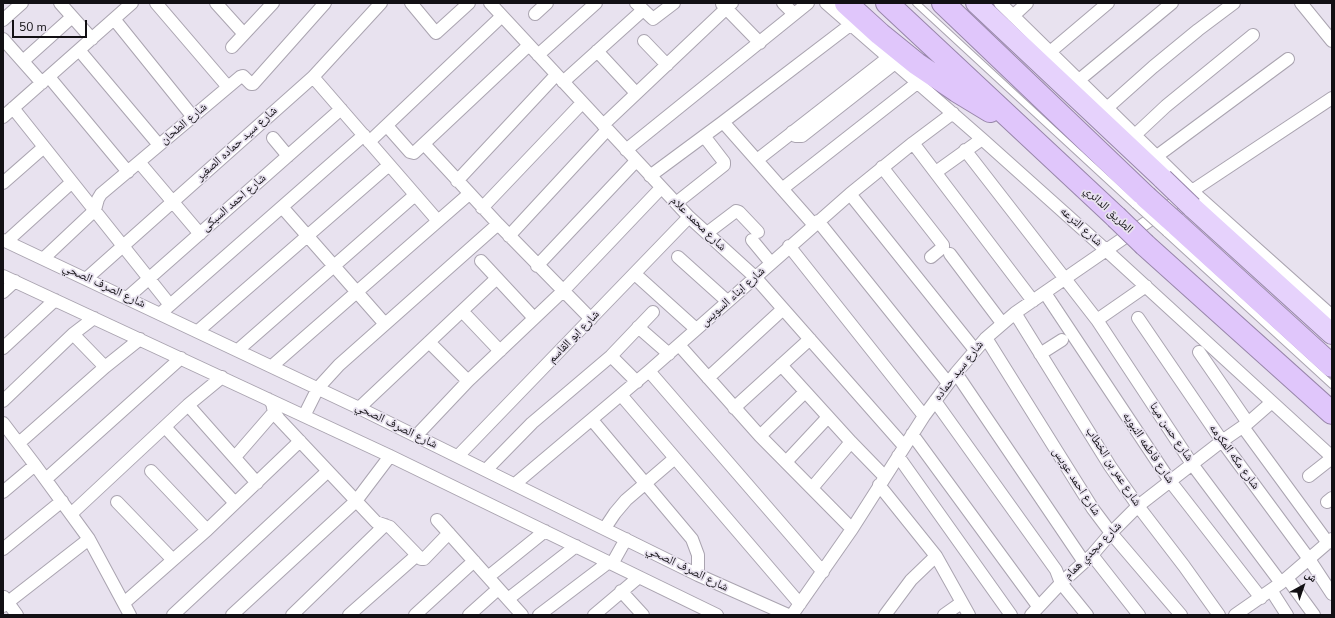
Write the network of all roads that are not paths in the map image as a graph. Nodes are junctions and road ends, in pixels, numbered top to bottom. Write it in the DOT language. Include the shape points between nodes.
graph roads {
  1 [pos="22,3"];
  2 [pos="60,3"];
  3 [pos="156,3"];
  4 [pos="216,3"];
  5 [pos="273,3"];
  6 [pos="325,3"];
  7 [pos="381,3"];
  8 [pos="411,3"];
  9 [pos="469,3"];
  10 [pos="547,3"];
  11 [pos="596,3"];
  12 [pos="674,3"];
  13 [pos="783,3"];
  14 [pos="808,3"];
  15 [pos="826,3"];
  16 [pos="846,3"];
  17 [pos="887,3"];
  18 [pos="916,3"];
  19 [pos="943,3"];
  20 [pos="976,3"];
  21 [pos="1000,3"];
  22 [pos="1028,3"];
  23 [pos="1108,3"];
  24 [pos="1172,3"];
  25 [pos="1234,3"];
  26 [pos="1302,3"];
  27 [pos="494,4"];
  28 [pos="127,5"];
  29 [pos="727,5"];
  30 [pos="640,6"];
  31 [pos="535,14"];
  32 [pos="794,14"];
  33 [pos="502,16"];
  34 [pos="1013,16"];
  35 [pos="72,17"];
  36 [pos="3,20"];
  37 [pos="114,20"];
  38 [pos="850,25"];
  39 [pos="244,34"];
  40 [pos="1253,35"];
  41 [pos="3,39"];
  42 [pos="92,39"];
  43 [pos="644,41"];
  44 [pos="1332,41"];
  45 [pos="760,43"];
  46 [pos="529,45"];
  47 [pos="232,47"];
  48 [pos="79,50"];
  49 [pos="597,51"];
  50 [pos="1050,52"];
  51 [pos="538,55"];
  52 [pos="1288,59"];
  53 [pos="892,60"];
  54 [pos="23,62"];
  55 [pos="667,65"];
  56 [pos="313,77"];
  57 [pos="560,78"];
  58 [pos="45,80"];
  59 [pos="1079,80"];
  60 [pos="917,83"];
  61 [pos="228,87"];
  62 [pos="636,93"];
  63 [pos="1332,98"];
  64 [pos="582,103"];
  65 [pos="1107,108"];
  66 [pos="341,109"];
  67 [pos="953,113"];
  68 [pos="6,114"];
  69 [pos="193,117"];
  70 [pos="723,122"];
  71 [pos="387,126"];
  72 [pos="1020,126"];
  73 [pos="605,128"];
  74 [pos="1135,135"];
  75 [pos="704,136"];
  76 [pos="273,138"];
  77 [pos="366,139"];
  78 [pos="982,139"];
  79 [pos="913,143"];
  80 [pos="424,144"];
  81 [pos="159,145"];
  82 [pos="44,147"];
  83 [pos="626,150"];
  84 [pos="965,150"];
  85 [pos="288,156"];
  86 [pos="1157,156"];
  87 [pos="757,160"];
  88 [pos="636,161"];
  89 [pos="139,162"];
  90 [pos="389,165"];
  91 [pos="882,167"];
  92 [pos="128,172"];
  93 [pos="936,172"];
  94 [pos="650,176"];
  95 [pos="457,181"];
  96 [pos="72,182"];
  97 [pos="3,183"];
  98 [pos="661,188"];
  99 [pos="782,189"];
  100 [pos="469,194"];
  101 [pos="850,194"];
  102 [pos="415,195"];
  103 [pos="1192,199"];
  104 [pos="1141,201"];
  105 [pos="173,202"];
  106 [pos="676,203"];
  107 [pos="282,207"];
  108 [pos="482,208"];
  109 [pos="95,210"];
  110 [pos="689,217"];
  111 [pos="438,221"];
  112 [pos="816,223"];
  113 [pos="498,224"];
  114 [pos="1171,228"];
  115 [pos="200,234"];
  116 [pos="708,234"];
  117 [pos="308,236"];
  118 [pos="509,236"];
  119 [pos="5,240"];
  120 [pos="123,246"];
  121 [pos="789,246"];
  122 [pos="1107,251"];
  123 [pos="950,254"];
  124 [pos="678,257"];
  125 [pos="931,257"];
  126 [pos="44,258"];
  127 [pos="481,261"];
  128 [pos="771,263"];
  129 [pos="334,266"];
  130 [pos="537,266"];
  131 [pos="634,274"];
  132 [pos="3,276"];
  133 [pos="755,277"];
  134 [pos="87,278"];
  135 [pos="149,278"];
  136 [pos="497,278"];
  137 [pos="1065,279"];
  138 [pos="15,281"];
  139 [pos="1146,286"];
  140 [pos="563,291"];
  141 [pos="3,292"];
  142 [pos="357,292"];
  143 [pos="1045,292"];
  144 [pos="128,298"];
  145 [pos="55,300"];
  146 [pos="727,301"];
  147 [pos="1032,301"];
  148 [pos="170,305"];
  149 [pos="783,309"];
  150 [pos="462,311"];
  151 [pos="653,312"];
  152 [pos="1015,313"];
  153 [pos="161,314"];
  154 [pos="1332,316"];
  155 [pos="94,318"];
  156 [pos="534,318"];
  157 [pos="1138,318"];
  158 [pos="591,319"];
  159 [pos="1097,320"];
  160 [pos="1002,323"];
  161 [pos="385,324"];
  162 [pos="638,327"];
  163 [pos="696,329"];
  164 [pos="198,331"];
  165 [pos="73,334"];
  166 [pos="1332,334"];
  167 [pos="986,338"];
  168 [pos="140,339"];
  169 [pos="810,339"];
  170 [pos="1062,340"];
  171 [pos="429,342"];
  172 [pos="679,345"];
  173 [pos="3,348"];
  174 [pos="238,350"];
  175 [pos="975,350"];
  176 [pos="500,351"];
  177 [pos="1199,352"];
  178 [pos="668,354"];
  179 [pos="1040,354"];
  180 [pos="612,356"];
  181 [pos="181,358"];
  182 [pos="781,365"];
  183 [pos="272,366"];
  184 [pos="1332,366"];
  185 [pos="105,367"];
  186 [pos="649,371"];
  187 [pos="956,373"];
  188 [pos="222,378"];
  189 [pos="708,378"];
  190 [pos="468,381"];
  191 [pos="637,382"];
  192 [pos="948,383"];
  193 [pos="1332,385"];
  194 [pos="318,388"];
  195 [pos="806,392"];
  196 [pos="621,396"];
  197 [pos="268,399"];
  198 [pos="3,401"];
  199 [pos="935,401"];
  200 [pos="1272,402"];
  201 [pos="188,405"];
  202 [pos="359,408"];
  203 [pos="734,408"];
  204 [pos="274,412"];
  205 [pos="1332,413"];
  206 [pos="304,416"];
  207 [pos="924,416"];
  208 [pos="828,417"];
  209 [pos="592,420"];
  210 [pos="3,422"];
  211 [pos="1246,425"];
  212 [pos="165,427"];
  213 [pos="912,434"];
  214 [pos="416,436"];
  215 [pos="760,436"];
  216 [pos="300,441"];
  217 [pos="1222,441"];
  218 [pos="851,442"];
  219 [pos="19,443"];
  220 [pos="904,446"];
  221 [pos="390,456"];
  222 [pos="458,456"];
  223 [pos="898,456"];
  224 [pos="1332,457"];
  225 [pos="235,458"];
  226 [pos="675,458"];
  227 [pos="786,462"];
  228 [pos="1192,464"];
  229 [pos="36,465"];
  230 [pos="486,470"];
  231 [pos="151,471"];
  232 [pos="328,471"];
  233 [pos="1309,476"];
  234 [pos="46,479"];
  235 [pos="882,481"];
  236 [pos="1170,481"];
  237 [pos="258,482"];
  238 [pos="515,484"];
  239 [pos="646,484"];
  240 [pos="812,488"];
  241 [pos="3,492"];
  242 [pos="62,501"];
  243 [pos="356,501"];
  244 [pos="117,502"];
  245 [pos="235,504"];
  246 [pos="1138,506"];
  247 [pos="71,514"];
  248 [pos="437,520"];
  249 [pos="385,525"];
  250 [pos="605,528"];
  251 [pos="852,529"];
  252 [pos="207,530"];
  253 [pos="545,531"];
  254 [pos="449,533"];
  255 [pos="1111,533"];
  256 [pos="89,539"];
  257 [pos="626,539"];
  258 [pos="1330,541"];
  259 [pos="576,546"];
  260 [pos="3,549"];
  261 [pos="417,555"];
  262 [pos="936,556"];
  263 [pos="1088,559"];
  264 [pos="173,560"];
  265 [pos="1309,560"];
  266 [pos="474,561"];
  267 [pos="611,563"];
  268 [pos="823,572"];
  269 [pos="698,575"];
  270 [pos="488,577"];
  271 [pos="639,577"];
  272 [pos="1328,578"];
  273 [pos="1284,580"];
  274 [pos="1061,583"];
  275 [pos="498,589"];
  276 [pos="1270,590"];
  277 [pos="621,591"];
  278 [pos="1332,594"];
  279 [pos="1261,598"];
  280 [pos="508,599"];
  281 [pos="5,601"];
  282 [pos="124,603"];
  283 [pos="961,603"];
  284 [pos="800,604"];
  285 [pos="699,612"];
  286 [pos="1035,612"];
  287 [pos="519,614"];
  288 [pos="1238,614"];
  289 [pos="17,615"];
  290 [pos="130,615"];
  291 [pos="173,615"];
  292 [pos="232,615"];
  293 [pos="292,615"];
  294 [pos="349,615"];
  295 [pos="415,615"];
  296 [pos="469,615"];
  297 [pos="539,615"];
  298 [pos="594,615"];
  299 [pos="643,615"];
  300 [pos="717,615"];
  301 [pos="788,615"];
  302 [pos="792,615"];
  303 [pos="885,615"];
  304 [pos="944,615"];
  305 [pos="969,615"];
  306 [pos="1011,615"];
  307 [pos="1087,615"];
  308 [pos="1139,615"];
  309 [pos="1181,615"];
  310 [pos="1219,615"];
  311 [pos="1287,615"];
  312 [pos="1314,615"];
  1 -- 36 [label="street"];
  2 -- 35 [label="street"];
  3 -- 61 [label="street"];
  4 -- 39 [label="street"];
  5 -- 39 [label="street"];
  6 -- 61 [label="street, شارع الطحان" via="253,84 242,76"];
  7 -- 56 [label="street, شارع سيد حماده الصغير"];
  8 -- 9 [label="street" via="436,33"];
  10 -- 31 [label="street"];
  11 -- 51 [label="street"];
  12 -- 30 [label="street" via="654,19"];
  13 -- 32 [label="street"];
  14 -- 32 [label="street"];
  15 -- 38 [label="street, شارع الترعه"];
  16 -- 72 [label="highway" via="898,50 937,78"];
  17 -- 72 [label="highway, الطريق الدائري"];
  18 -- 104 [label="lane"];
  19 -- 104 [label="highway"];
  20 -- 103 [label="highway, bridge" via="1163,179"];
  21 -- 34 [label="street"];
  22 -- 34 [label="street"];
  23 -- 50 [label="street"];
  24 -- 59 [label="street"];
  25 -- 65 [label="street" via="1175,48"];
  26 -- 44 [label="street"];
  27 -- 33 [label="street, شارع محمد علام"];
  28 -- 37 [label="street"];
  29 -- 45 [label="street"];
  29 -- 55 [label="street"];
  30 -- 49 [label="street"];
  32 -- 45 [label="street"];
  33 -- 46 [label="street, شارع محمد علام"];
  33 -- 71 [label="street"];
  34 -- 50 [label="street"];
  35 -- 42 [label="street"];
  35 -- 54 [label="street"];
  37 -- 42 [label="street"];
  37 -- 69 [label="street"];
  38 -- 53 [label="street, شارع الترعه"];
  38 -- 70 [label="street"];
  39 -- 47 [label="street"];
  40 -- 74 [label="street" via="1166,106"];
  41 -- 54 [label="street"];
  42 -- 48 [label="street"];
  43 -- 55 [label="street"];
  45 -- 83 [label="street"];
  46 -- 51 [label="street, شارع محمد علام"];
  46 -- 80 [label="street"];
  48 -- 58 [label="street"];
  48 -- 81 [label="street"];
  49 -- 57 [label="street"];
  49 -- 62 [label="street"];
  50 -- 59 [label="street"];
  51 -- 57 [label="street, شارع محمد علام"];
  52 -- 86 [label="street"];
  53 -- 60 [label="street, شارع الترعه"];
  53 -- 87 [label="street" via="802,136 795,136 792,132"];
  54 -- 58 [label="street"];
  55 -- 62 [label="street"];
  56 -- 66 [label="street"];
  56 -- 105 [label="street, شارع سيد حماده الصغير"];
  57 -- 64 [label="street, شارع محمد علام"];
  57 -- 95 [label="street"];
  58 -- 68 [label="street"];
  58 -- 92 [label="street"];
  59 -- 65 [label="street"];
  60 -- 67 [label="street, شارع الترعه"];
  60 -- 99 [label="street"];
  61 -- 69 [label="street, شارع الطحان"];
  62 -- 73 [label="street"];
  63 -- 103 [label="street, شارع سيد حماده"];
  64 -- 73 [label="street, شارع محمد علام"];
  64 -- 108 [label="street"];
  65 -- 74 [label="street"];
  66 -- 77 [label="street"];
  66 -- 85 [label="street, شارع احمد السبكى"];
  67 -- 78 [label="street, شارع الترعه"];
  67 -- 79 [label="street, شارع ابناء السويس"];
  68 -- 82 [label="street"];
  69 -- 81 [label="street, شارع الطحان"];
  70 -- 75 [label="street"];
  70 -- 87 [label="street"];
  71 -- 77 [label="street"];
  71 -- 80 [label="street" via="411,153"];
  72 -- 205 [label="highway, الطريق الدائري, bridge" via="1145,245"];
  73 -- 83 [label="street, شارع محمد علام"];
  73 -- 118 [label="street"];
  74 -- 86 [label="street"];
  75 -- 94 [label="street"];
  75 -- 106 [label="street" via="724,165"];
  76 -- 85 [label="street"];
  77 -- 90 [label="street"];
  77 -- 107 [label="street"];
  78 -- 84 [label="street"];
  78 -- 122 [label="street, شارع الترعه"];
  79 -- 91 [label="street, شارع ابناء السويس"];
  79 -- 93 [label="street"];
  80 -- 95 [label="street"];
  81 -- 89 [label="street, شارع الطحان"];
  82 -- 96 [label="street"];
  82 -- 97 [label="street"];
  83 -- 88 [label="street, شارع محمد علام"];
  84 -- 93 [label="street"];
  84 -- 137 [label="street, شارع حسن مينا"];
  85 -- 115 [label="street, شارع احمد السبكى"];
  86 -- 103 [label="street"];
  87 -- 99 [label="street"];
  88 -- 94 [label="street, شارع محمد علام"];
  88 -- 130 [label="street"];
  89 -- 92 [label="street, شارع الطحان"];
  89 -- 105 [label="street"];
  90 -- 102 [label="street"];
  90 -- 117 [label="street"];
  91 -- 101 [label="street, شارع ابناء السويس"];
  91 -- 125 [label="street" via="943,244 943,247"];
  92 -- 109 [label="street, شارع الطحان" via="100,194"];
  93 -- 147 [label="street"];
  94 -- 98 [label="street, شارع محمد علام"];
  95 -- 100 [label="street"];
  96 -- 109 [label="street"];
  96 -- 119 [label="street"];
  98 -- 106 [label="street, شارع محمد علام"];
  98 -- 140 [label="street"];
  99 -- 112 [label="street"];
  100 -- 108 [label="street"];
  100 -- 111 [label="street"];
  101 -- 112 [label="street, شارع ابناء السويس"];
  101 -- 175 [label="street"];
  102 -- 111 [label="street"];
  102 -- 129 [label="street"];
  103 -- 122 [label="street, شارع سيد حماده"];
  103 -- 154 [label="street"];
  103 -- 166 [label="highway"];
  104 -- 114 [label="highway, bridge"];
  105 -- 115 [label="street"];
  105 -- 120 [label="street, شارع سيد حماده الصغير"];
  106 -- 110 [label="street, شارع محمد علام"];
  107 -- 117 [label="street"];
  107 -- 148 [label="street"];
  108 -- 113 [label="street"];
  109 -- 120 [label="street"];
  109 -- 126 [label="street, شارع الطحان"];
  110 -- 116 [label="street, شارع محمد علام"];
  110 -- 131 [label="street, شارع ابو القاسم"];
  111 -- 142 [label="street"];
  112 -- 121 [label="street, شارع ابناء السويس"];
  112 -- 192 [label="street"];
  113 -- 118 [label="street"];
  113 -- 161 [label="street"];
  114 -- 184 [label="highway"];
  114 -- 193 [label="lane"];
  115 -- 135 [label="street, شارع احمد السبكى"];
  116 -- 128 [label="street" via="736,211 739,212"];
  116 -- 133 [label="street, شارع محمد علام"];
  117 -- 129 [label="street"];
  117 -- 164 [label="street"];
  118 -- 130 [label="street"];
  119 -- 126 [label="street, شارع الصرف الصحي"];
  120 -- 134 [label="street, شارع سيد حماده الصغير"];
  120 -- 135 [label="street"];
  121 -- 128 [label="street, شارع ابناء السويس"];
  121 -- 207 [label="street"];
  122 -- 137 [label="street, شارع سيد حماده"];
  122 -- 139 [label="street, شارع الترعه"];
  123 -- 160 [label="street"];
  124 -- 146 [label="street"];
  126 -- 134 [label="street, شارع الصرف الصحي"];
  127 -- 136 [label="street"];
  128 -- 133 [label="street, شارع ابناء السويس"];
  129 -- 142 [label="street"];
  129 -- 174 [label="street"];
  130 -- 140 [label="street"];
  131 -- 158 [label="street, شارع ابو القاسم"];
  131 -- 163 [label="street"];
  132 -- 138 [label="street"];
  133 -- 146 [label="street, شارع ابناء السويس"];
  133 -- 149 [label="street, شارع محمد علام"];
  134 -- 144 [label="street, شارع الصرف الصحي"];
  135 -- 144 [label="street, شارع احمد السبكى"];
  135 -- 148 [label="street"];
  136 -- 150 [label="street"];
  136 -- 156 [label="street"];
  137 -- 143 [label="street, شارع سيد حماده"];
  137 -- 159 [label="street, شارع حسن مينا"];
  138 -- 141 [label="street"];
  138 -- 145 [label="street"];
  139 -- 159 [label="street"];
  139 -- 200 [label="street, شارع الترعه"];
  140 -- 156 [label="street"];
  140 -- 158 [label="street"];
  142 -- 161 [label="street"];
  142 -- 183 [label="street"];
  143 -- 147 [label="street, شارع سيد حماده"];
  143 -- 236 [label="street, شارع فاطمه النبويه"];
  144 -- 153 [label="street, شارع الصرف الصحي"];
  145 -- 155 [label="street"];
  145 -- 173 [label="street"];
  146 -- 163 [label="street, شارع ابناء السويس"];
  147 -- 152 [label="street, شارع سيد حماده"];
  148 -- 153 [label="street"];
  149 -- 169 [label="street, شارع محمد علام"];
  149 -- 189 [label="street"];
  150 -- 171 [label="street"];
  150 -- 176 [label="street"];
  151 -- 162 [label="street"];
  152 -- 160 [label="street, شارع سيد حماده"];
  152 -- 179 [label="street, شارع عمر بن الخطاب"];
  153 -- 164 [label="street, شارع الصرف الصحي"];
  155 -- 165 [label="street"];
  155 -- 168 [label="street"];
  156 -- 176 [label="street"];
  157 -- 217 [label="street, شارع مكه المكرمه"];
  158 -- 222 [label="street, شارع ابو القاسم"];
  159 -- 228 [label="street, شارع حسن مينا"];
  160 -- 167 [label="street, شارع سيد حماده"];
  161 -- 194 [label="street" via="339,365"];
  162 -- 178 [label="street"];
  162 -- 180 [label="street"];
  163 -- 172 [label="street, شارع ابناء السويس"];
  164 -- 174 [label="street, شارع الصرف الصحي"];
  165 -- 185 [label="street"];
  165 -- 198 [label="street"];
  167 -- 175 [label="street, شارع سيد حماده"];
  167 -- 255 [label="street, شارع احمد عويس" via="1093,509"];
  168 -- 181 [label="street"];
  168 -- 185 [label="street"];
  169 -- 182 [label="street"];
  169 -- 220 [label="street, شارع محمد علام"];
  170 -- 179 [label="street"];
  171 -- 190 [label="street"];
  171 -- 202 [label="street"];
  172 -- 178 [label="street, شارع ابناء السويس"];
  172 -- 189 [label="street"];
  174 -- 183 [label="street, شارع الصرف الصحي"];
  175 -- 187 [label="street, شارع سيد حماده"];
  176 -- 190 [label="street"];
  177 -- 211 [label="street"];
  178 -- 186 [label="street, شارع ابناء السويس"];
  179 -- 246 [label="street, شارع عمر بن الخطاب"];
  180 -- 191 [label="street"];
  180 -- 230 [label="street" via="532,423"];
  181 -- 188 [label="street"];
  181 -- 234 [label="street"];
  182 -- 195 [label="street"];
  182 -- 203 [label="street"];
  183 -- 194 [label="street, شارع الصرف الصحي"];
  185 -- 219 [label="street"];
  186 -- 191 [label="street, شارع ابناء السويس"];
  186 -- 268 [label="street"];
  187 -- 192 [label="street, شارع سيد حماده"];
  187 -- 263 [label="street"];
  188 -- 197 [label="street"];
  188 -- 201 [label="street"];
  189 -- 203 [label="street"];
  190 -- 214 [label="street"];
  191 -- 196 [label="street, شارع ابناء السويس"];
  192 -- 199 [label="street, شارع سيد حماده"];
  194 -- 202 [label="street, شارع الصرف الصحي"];
  194 -- 206 [label="street"];
  195 -- 208 [label="street"];
  195 -- 215 [label="street"];
  196 -- 209 [label="street, شارع ابناء السويس"];
  196 -- 226 [label="street"];
  197 -- 204 [label="street"];
  197 -- 206 [label="street"];
  199 -- 207 [label="street, شارع سيد حماده"];
  199 -- 274 [label="street" via="1056,570"];
  200 -- 211 [label="street, شارع مجدي همام"];
  200 -- 224 [label="street, شارع الترعه"];
  201 -- 212 [label="street"];
  201 -- 225 [label="street"];
  202 -- 214 [label="street, شارع الصرف الصحي"];
  203 -- 215 [label="street"];
  204 -- 216 [label="street"];
  204 -- 225 [label="street"];
  206 -- 221 [label="street"];
  207 -- 213 [label="street, شارع سيد حماده"];
  208 -- 218 [label="street"];
  208 -- 227 [label="street"];
  209 -- 238 [label="street, شارع ابناء السويس"];
  209 -- 239 [label="street"];
  210 -- 219 [label="street"];
  211 -- 217 [label="street, شارع مجدي همام"];
  211 -- 258 [label="street"];
  212 -- 245 [label="street"];
  212 -- 247 [label="street"];
  213 -- 220 [label="street, شارع سيد حماده"];
  213 -- 286 [label="street"];
  214 -- 222 [label="street, شارع الصرف الصحي"];
  215 -- 227 [label="street"];
  216 -- 232 [label="street"];
  216 -- 237 [label="street"];
  217 -- 228 [label="street, شارع مجدي همام"];
  217 -- 265 [label="street, شارع مكه المكرمه"];
  218 -- 235 [label="street"];
  218 -- 240 [label="street"];
  219 -- 229 [label="street"];
  220 -- 223 [label="street, شارع سيد حماده"];
  221 -- 243 [label="street"];
  221 -- 253 [label="street"];
  222 -- 230 [label="street, شارع الصرف الصحي"];
  223 -- 235 [label="street, شارع سيد حماده"];
  223 -- 306 [label="street"];
  224 -- 233 [label="street"];
  225 -- 237 [label="street"];
  226 -- 239 [label="street"];
  226 -- 284 [label="street"];
  227 -- 240 [label="street"];
  228 -- 236 [label="street, شارع مجدي همام"];
  228 -- 273 [label="street, شارع حسن مينا"];
  229 -- 234 [label="street"];
  229 -- 241 [label="street"];
  230 -- 238 [label="street, شارع الصرف الصحي"];
  231 -- 252 [label="street"];
  232 -- 243 [label="street"];
  232 -- 291 [label="street"];
  234 -- 242 [label="street"];
  235 -- 251 [label="street, شارع سيد حماده"];
  235 -- 262 [label="street"];
  236 -- 246 [label="street, شارع مجدي همام"];
  236 -- 279 [label="street, شارع فاطمه النبويه"];
  237 -- 245 [label="street"];
  238 -- 250 [label="street, شارع الصرف الصحي"];
  239 -- 250 [label="street" via="620,506"];
  239 -- 269 [label="street" via="692,539 698,555"];
  240 -- 251 [label="street"];
  242 -- 247 [label="street"];
  242 -- 260 [label="street"];
  243 -- 249 [label="street" via="376,522"];
  243 -- 292 [label="street"];
  244 -- 264 [label="street"];
  245 -- 252 [label="street"];
  246 -- 255 [label="street, شارع مجدي همام"];
  246 -- 310 [label="street, شارع عمر بن الخطاب"];
  247 -- 256 [label="street"];
  248 -- 254 [label="street"];
  249 -- 261 [label="street"];
  249 -- 293 [label="street"];
  250 -- 257 [label="street, شارع الصرف الصحي"];
  251 -- 268 [label="street, شارع سيد حماده"];
  252 -- 264 [label="street"];
  253 -- 259 [label="street"];
  253 -- 270 [label="street"];
  254 -- 261 [label="street" via="424,559"];
  254 -- 266 [label="street"];
  255 -- 263 [label="street, شارع مجدي همام"];
  255 -- 309 [label="street, شارع احمد عويس"];
  256 -- 281 [label="street"];
  256 -- 282 [label="street"];
  257 -- 267 [label="street"];
  257 -- 269 [label="street, شارع الصرف الصحي"];
  258 -- 265 [label="street"];
  259 -- 267 [label="street"];
  259 -- 280 [label="street"];
  261 -- 294 [label="street"];
  262 -- 283 [label="street"];
  262 -- 303 [label="street" via="911,580"];
  263 -- 274 [label="street, شارع مجدي همام"];
  263 -- 308 [label="street"];
  264 -- 282 [label="street"];
  265 -- 272 [label="street, شارع مكه المكرمه"];
  265 -- 273 [label="street"];
  266 -- 270 [label="street"];
  266 -- 295 [label="street"];
  267 -- 271 [label="street"];
  267 -- 297 [label="street"];
  268 -- 284 [label="street, شارع سيد حماده"];
  269 -- 301 [label="street, شارع الصرف الصحي"];
  270 -- 275 [label="street"];
  271 -- 277 [label="street"];
  271 -- 285 [label="street"];
  272 -- 278 [label="street, شارع مكه المكرمه"];
  273 -- 276 [label="street"];
  273 -- 312 [label="street, شارع حسن مينا"];
  274 -- 286 [label="street, شارع مجدي همام"];
  274 -- 307 [label="street"];
  275 -- 280 [label="street"];
  275 -- 296 [label="street"];
  276 -- 279 [label="street"];
  276 -- 311 [label="street"];
  277 -- 298 [label="street"];
  277 -- 299 [label="street"];
  279 -- 288 [label="street"];
  280 -- 287 [label="street"];
  281 -- 289 [label="street"];
  282 -- 290 [label="street"];
  283 -- 304 [label="street"];
  283 -- 305 [label="street"];
  284 -- 302 [label="street, شارع سيد حماده"];
  285 -- 300 [label="street"];
}
